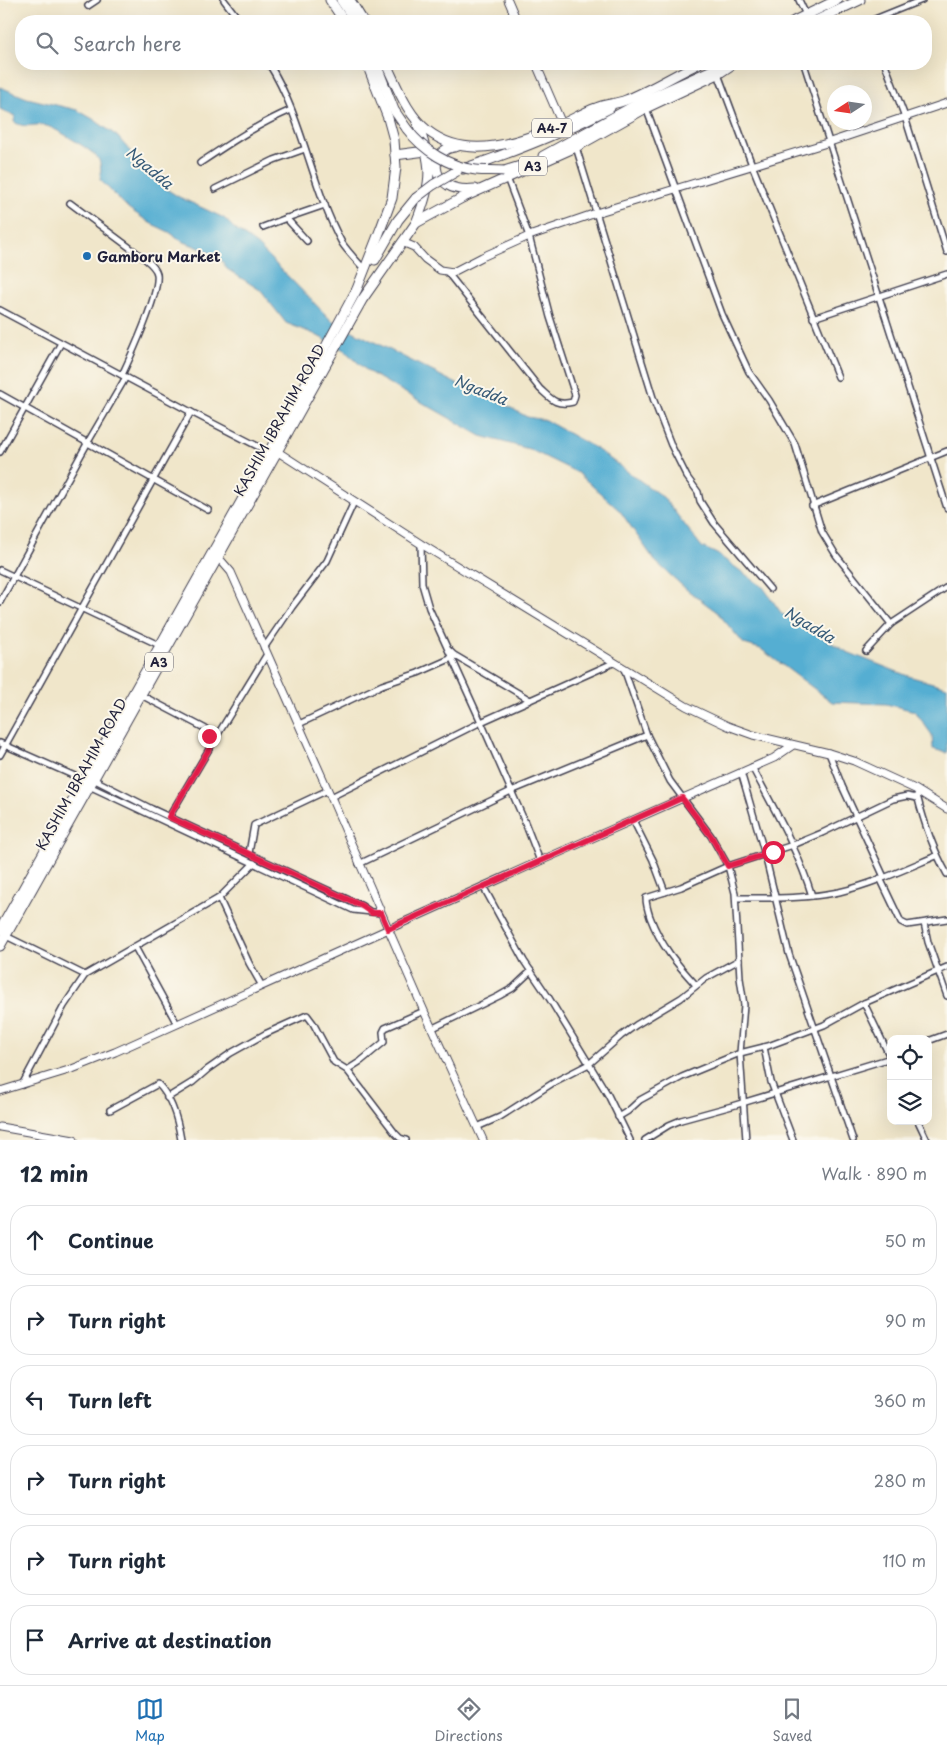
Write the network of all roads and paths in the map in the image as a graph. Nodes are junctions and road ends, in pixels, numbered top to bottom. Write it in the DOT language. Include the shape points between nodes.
graph roads {
  1 [pos="97,0"];
  2 [pos="224,0"];
  3 [pos="330,0"];
  4 [pos="341,0"];
  5 [pos="350,0"];
  6 [pos="508,0"];
  7 [pos="799,0"];
  8 [pos="836,0"];
  9 [pos="860,0"];
  10 [pos="922,0"];
  11 [pos="88,6"];
  12 [pos="235,15"];
  13 [pos="340,15"];
  14 [pos="351,15"];
  15 [pos="359,15"];
  16 [pos="514,15"];
  17 [pos="806,15"];
  18 [pos="828,15"];
  19 [pos="885,15"];
  20 [pos="273,70"];
  21 [pos="369,70"];
  22 [pos="378,70"];
  23 [pos="389,70"];
  24 [pos="539,70"];
  25 [pos="686,70"];
  26 [pos="712,70"];
  27 [pos="724,70"];
  28 [pos="806,70"];
  29 [pos="887,70"];
  30 [pos="718,74"];
  31 [pos="626,100"];
  32 [pos="947,103"];
  33 [pos="646,108"];
  34 [pos="291,110"];
  35 [pos="905,117"];
  36 [pos="416,120"];
  37 [pos="562,124"];
  38 [pos="830,142"];
  39 [pos="458,146"];
  40 [pos="576,146"];
  41 [pos="305,149"];
  42 [pos="426,150"];
  43 [pos="395,154"];
  44 [pos="200,163"];
  45 [pos="752,165"];
  46 [pos="505,175"];
  47 [pos="215,189"];
  48 [pos="482,189"];
  49 [pos="676,189"];
  50 [pos="70,203"];
  51 [pos="325,205"];
  52 [pos="596,213"];
  53 [pos="286,218"];
  54 [pos="416,223"];
  55 [pos="263,227"];
  56 [pos="529,236"];
  57 [pos="307,241"];
  58 [pos="402,242"];
  59 [pos="947,252"];
  60 [pos="364,270"];
  61 [pos="446,272"];
  62 [pos="947,274"];
  63 [pos="355,292"];
  64 [pos="878,296"];
  65 [pos="0,310"];
  66 [pos="813,318"];
  67 [pos="61,343"];
  68 [pos="315,375"];
  69 [pos="124,376"];
  70 [pos="838,377"];
  71 [pos="0,394"];
  72 [pos="24,408"];
  73 [pos="191,412"];
  74 [pos="88,442"];
  75 [pos="947,451"];
  76 [pos="0,452"];
  77 [pos="273,452"];
  78 [pos="930,457"];
  79 [pos="154,480"];
  80 [pos="354,502"];
  81 [pos="812,506"];
  82 [pos="947,508"];
  83 [pos="208,510"];
  84 [pos="421,544"];
  85 [pos="218,557"];
  86 [pos="0,570"];
  87 [pos="14,577"];
  88 [pos="947,587"];
  89 [pos="770,589"];
  90 [pos="0,602"];
  91 [pos="82,608"];
  92 [pos="891,624"];
  93 [pos="162,647"];
  94 [pos="448,650"];
  95 [pos="266,651"];
  96 [pos="866,651"];
  97 [pos="452,658"];
  98 [pos="614,662"];
  99 [pos="624,668"];
  100 [pos="140,695"];
  101 [pos="530,700"];
  102 [pos="481,722"];
  103 [pos="298,724"];
  104 [pos="647,735"];
  105 [pos="215,739"];
  106 [pos="2,744"];
  107 [pos="793,745"];
  108 [pos="829,753"];
  109 [pos="0,755"];
  110 [pos="752,766"];
  111 [pos="741,772"];
  112 [pos="89,782"];
  113 [pos="915,788"];
  114 [pos="511,791"];
  115 [pos="330,794"];
  116 [pos="682,798"];
  117 [pos="917,798"];
  118 [pos="947,809"];
  119 [pos="169,817"];
  120 [pos="856,817"];
  121 [pos="633,820"];
  122 [pos="793,845"];
  123 [pos="249,853"];
  124 [pos="765,855"];
  125 [pos="936,856"];
  126 [pos="540,861"];
  127 [pos="254,863"];
  128 [pos="359,864"];
  129 [pos="728,866"];
  130 [pos="947,874"];
  131 [pos="882,877"];
  132 [pos="483,886"];
  133 [pos="665,892"];
  134 [pos="812,896"];
  135 [pos="219,898"];
  136 [pos="736,898"];
  137 [pos="775,899"];
  138 [pos="372,913"];
  139 [pos="381,913"];
  140 [pos="947,919"];
  141 [pos="924,922"];
  142 [pos="388,929"];
  143 [pos="2,930"];
  144 [pos="0,946"];
  145 [pos="135,947"];
  146 [pos="739,960"];
  147 [pos="947,967"];
  148 [pos="530,971"];
  149 [pos="938,971"];
  150 [pos="85,975"];
  151 [pos="262,986"];
  152 [pos="696,986"];
  153 [pos="947,996"];
  154 [pos="864,1003"];
  155 [pos="424,1011"];
  156 [pos="177,1024"];
  157 [pos="433,1028"];
  158 [pos="814,1029"];
  159 [pos="947,1034"];
  160 [pos="932,1040"];
  161 [pos="764,1047"];
  162 [pos="887,1050"];
  163 [pos="740,1053"];
  164 [pos="887,1059"];
  165 [pos="589,1064"];
  166 [pos="347,1070"];
  167 [pos="831,1076"];
  168 [pos="22,1085"];
  169 [pos="0,1091"];
  170 [pos="775,1092"];
  171 [pos="167,1098"];
  172 [pos="742,1103"];
  173 [pos="110,1110"];
  174 [pos="618,1117"];
  175 [pos="920,1125"];
  176 [pos="0,1126"];
  177 [pos="477,1127"];
  178 [pos="41,1137"];
  179 [pos="74,1140"];
  180 [pos="181,1140"];
  181 [pos="406,1140"];
  182 [pos="483,1140"];
  183 [pos="630,1140"];
  184 [pos="645,1140"];
  185 [pos="746,1140"];
  186 [pos="793,1140"];
  187 [pos="854,1140"];
  188 [pos="927,1140"];
  1 -- 11 [label="street"];
  2 -- 12 [label="street"];
  3 -- 13 [label="highway"];
  4 -- 14 [label="highway"];
  5 -- 15 [label="highway"];
  6 -- 16 [label="street"];
  7 -- 17 [label="street"];
  8 -- 17 [label="highway"];
  9 -- 18 [label="highway"];
  10 -- 19 [label="street"];
  20 -- 34 [label="street"];
  21 -- 43 [label="highway, KASHIM IBRAHIM ROAD / A3" via="388,118"];
  22 -- 46 [label="highway, A3, bridge" via="394,110 414,139 457,165"];
  23 -- 36 [label="highway, A4-7"];
  24 -- 37 [label="street"];
  25 -- 31 [label="highway, A4-7"];
  26 -- 46 [label="highway, A4-7" via="642,102"];
  27 -- 30 [label="highway, KASHIM IBRAHIM ROAD / A3"];
  28 -- 38 [label="street"];
  29 -- 35 [label="street"];
  30 -- 33 [label="highway, KASHIM IBRAHIM ROAD / A3"];
  30 -- 45 [label="street"];
  31 -- 37 [label="highway, A4-7" via="596,108"];
  31 -- 63 [label="highway, A4-7, bridge" via="576,126 457,171 433,185 416,198 398,220"];
  32 -- 35 [label="street"];
  33 -- 40 [label="highway, KASHIM IBRAHIM ROAD / A3"];
  33 -- 49 [label="street"];
  34 -- 41 [label="street"];
  34 -- 44 [label="street" via="264,122"];
  35 -- 38 [label="street"];
  35 -- 59 [label="street"];
  36 -- 39 [label="highway, A4-7" via="436,137"];
  36 -- 42 [label="highway"];
  37 -- 39 [label="highway, A4-7" via="497,146"];
  38 -- 45 [label="street"];
  38 -- 64 [label="street"];
  39 -- 48 [label="highway" via="441,154 436,162 436,172 448,185 456,188"];
  40 -- 46 [label="highway, KASHIM IBRAHIM ROAD / A3"];
  40 -- 52 [label="street"];
  41 -- 47 [label="street" via="274,160"];
  41 -- 51 [label="street"];
  42 -- 43 [label="highway"];
  42 -- 54 [label="highway" via="430,176 426,199"];
  43 -- 60 [label="highway, KASHIM IBRAHIM ROAD / A3" via="392,198"];
  45 -- 49 [label="street"];
  45 -- 66 [label="street"];
  46 -- 48 [label="highway, KASHIM IBRAHIM ROAD / A3"];
  46 -- 56 [label="street"];
  48 -- 54 [label="highway, KASHIM IBRAHIM ROAD / A3"];
  49 -- 52 [label="street"];
  49 -- 81 [label="street" via="722,314 749,372 795,444"];
  50 -- 69 [label="street" via="154,266 157,274 152,299"];
  51 -- 53 [label="street"];
  51 -- 60 [label="street" via="343,244"];
  52 -- 56 [label="street"];
  52 -- 89 [label="street" via="654,401 671,445 714,523"];
  53 -- 55 [label="street"];
  53 -- 57 [label="street"];
  54 -- 58 [label="highway, KASHIM IBRAHIM ROAD / A3"];
  56 -- 61 [label="street" via="453,272"];
  56 -- 61 [label="street" via="575,395 573,402 554,402 540,389"];
  58 -- 61 [label="street" via="414,246 425,259"];
  58 -- 68 [label="highway, KASHIM IBRAHIM ROAD / A3"];
  60 -- 63 [label="highway, KASHIM IBRAHIM ROAD / A3"];
  62 -- 64 [label="street"];
  63 -- 68 [label="highway, KASHIM IBRAHIM ROAD / A3"];
  64 -- 66 [label="street"];
  64 -- 78 [label="street"];
  65 -- 67 [label="street"];
  66 -- 70 [label="street"];
  67 -- 69 [label="street"];
  67 -- 72 [label="street"];
  68 -- 77 [label="highway, KASHIM IBRAHIM ROAD / A3"];
  69 -- 73 [label="street"];
  69 -- 74 [label="street"];
  71 -- 72 [label="street"];
  72 -- 74 [label="street"];
  72 -- 76 [label="street"];
  73 -- 77 [label="street"];
  73 -- 79 [label="street"];
  74 -- 79 [label="street"];
  74 -- 87 [label="street"];
  75 -- 78 [label="street"];
  77 -- 80 [label="street"];
  77 -- 85 [label="highway, KASHIM IBRAHIM ROAD / A3"];
  77 -- 93 [label="highway, KASHIM IBRAHIM ROAD / A3"];
  78 -- 81 [label="street"];
  78 -- 82 [label="street"];
  79 -- 83 [label="street"];
  79 -- 91 [label="street"];
  80 -- 84 [label="street"];
  80 -- 95 [label="street" via="327,561 292,607"];
  81 -- 92 [label="street" via="836,555"];
  84 -- 94 [label="street" via="422,584"];
  84 -- 98 [label="street"];
  85 -- 93 [label="highway, KASHIM IBRAHIM ROAD / A3"];
  85 -- 95 [label="street" via="230,572"];
  86 -- 87 [label="street"];
  87 -- 90 [label="street"];
  87 -- 91 [label="street"];
  88 -- 92 [label="street"];
  91 -- 93 [label="street"];
  91 -- 106 [label="street"];
  92 -- 96 [label="street"];
  93 -- 100 [label="highway, KASHIM IBRAHIM ROAD / A3"];
  93 -- 112 [label="highway, KASHIM IBRAHIM ROAD / A3"];
  94 -- 97 [label="street"];
  94 -- 101 [label="street"];
  95 -- 103 [label="street"];
  95 -- 105 [label="street"];
  97 -- 102 [label="street"];
  97 -- 103 [label="street" via="382,685"];
  98 -- 99 [label="street"];
  98 -- 101 [label="street"];
  99 -- 104 [label="street"];
  99 -- 107 [label="street" via="686,706 728,726"];
  100 -- 105 [label="street" via="206,729"];
  100 -- 112 [label="highway, KASHIM IBRAHIM ROAD / A3"];
  101 -- 102 [label="street"];
  102 -- 114 [label="street"];
  102 -- 115 [label="street"];
  103 -- 115 [label="street"];
  104 -- 114 [label="street"];
  104 -- 116 [label="street"];
  105 -- 119 [label="street"];
  106 -- 109 [label="street"];
  106 -- 112 [label="street"];
  107 -- 108 [label="street"];
  107 -- 110 [label="street" via="774,758"];
  108 -- 113 [label="street"];
  108 -- 120 [label="street"];
  110 -- 111 [label="street"];
  110 -- 122 [label="street"];
  111 -- 116 [label="street"];
  111 -- 124 [label="street"];
  112 -- 119 [label="street"];
  112 -- 127 [label="street" via="165,823"];
  112 -- 143 [label="highway, KASHIM IBRAHIM ROAD / A3"];
  113 -- 117 [label="street"];
  113 -- 118 [label="street"];
  114 -- 126 [label="street"];
  114 -- 128 [label="street"];
  115 -- 123 [label="street" via="254,825"];
  115 -- 128 [label="street"];
  116 -- 121 [label="street"];
  116 -- 129 [label="street" via="711,836"];
  117 -- 120 [label="street" via="893,799"];
  117 -- 125 [label="street"];
  119 -- 123 [label="street"];
  120 -- 122 [label="street"];
  120 -- 131 [label="street"];
  121 -- 126 [label="street"];
  121 -- 133 [label="street"];
  122 -- 124 [label="street"];
  122 -- 134 [label="street"];
  123 -- 138 [label="street"];
  124 -- 129 [label="street"];
  124 -- 137 [label="street"];
  125 -- 130 [label="street"];
  125 -- 131 [label="street"];
  126 -- 132 [label="street"];
  127 -- 135 [label="street"];
  127 -- 138 [label="street" via="353,910"];
  128 -- 139 [label="street"];
  129 -- 133 [label="street"];
  129 -- 136 [label="street"];
  131 -- 134 [label="street" via="839,892"];
  131 -- 141 [label="street" via="901,922 907,925"];
  132 -- 142 [label="street"];
  132 -- 148 [label="street"];
  133 -- 152 [label="street" via="646,898 648,910 664,948"];
  134 -- 137 [label="street"];
  135 -- 145 [label="street"];
  135 -- 151 [label="street"];
  136 -- 137 [label="street"];
  136 -- 146 [label="street"];
  137 -- 158 [label="street"];
  138 -- 139 [label="street"];
  139 -- 142 [label="street"];
  140 -- 141 [label="street"];
  141 -- 149 [label="street"];
  142 -- 151 [label="street"];
  142 -- 155 [label="street"];
  143 -- 144 [label="highway, KASHIM IBRAHIM ROAD / A3"];
  143 -- 150 [label="street"];
  145 -- 150 [label="street"];
  145 -- 156 [label="street"];
  146 -- 152 [label="street"];
  146 -- 163 [label="street" via="744,1005"];
  147 -- 149 [label="street"];
  148 -- 157 [label="street" via="513,988"];
  148 -- 165 [label="street"];
  149 -- 153 [label="street"];
  149 -- 154 [label="street"];
  150 -- 168 [label="street" via="64,1006"];
  151 -- 156 [label="street"];
  152 -- 165 [label="street" via="622,1036"];
  154 -- 158 [label="street"];
  154 -- 162 [label="street"];
  155 -- 157 [label="street"];
  155 -- 166 [label="street" via="385,1028 384,1042"];
  156 -- 168 [label="street" via="106,1056"];
  157 -- 177 [label="street"];
  158 -- 161 [label="street"];
  158 -- 167 [label="street"];
  159 -- 160 [label="street"];
  161 -- 163 [label="street"];
  161 -- 170 [label="street"];
  163 -- 172 [label="street"];
  163 -- 174 [label="street" via="682,1077 640,1100"];
  164 -- 167 [label="street"];
  165 -- 174 [label="street"];
  165 -- 177 [label="street" via="500,1117"];
  166 -- 171 [label="street" via="334,1062 306,1015 231,1053"];
  166 -- 181 [label="street" via="395,1133"];
  167 -- 170 [label="street"];
  167 -- 187 [label="street"];
  168 -- 169 [label="street"];
  170 -- 172 [label="street"];
  170 -- 186 [label="street"];
  171 -- 173 [label="street" via="158,1084"];
  171 -- 180 [label="street"];
  172 -- 184 [label="street" via="668,1125"];
  172 -- 185 [label="street"];
  174 -- 183 [label="street"];
  175 -- 188 [label="street"];
  176 -- 178 [label="street"];
  177 -- 182 [label="street"];
  178 -- 179 [label="street"];
}
